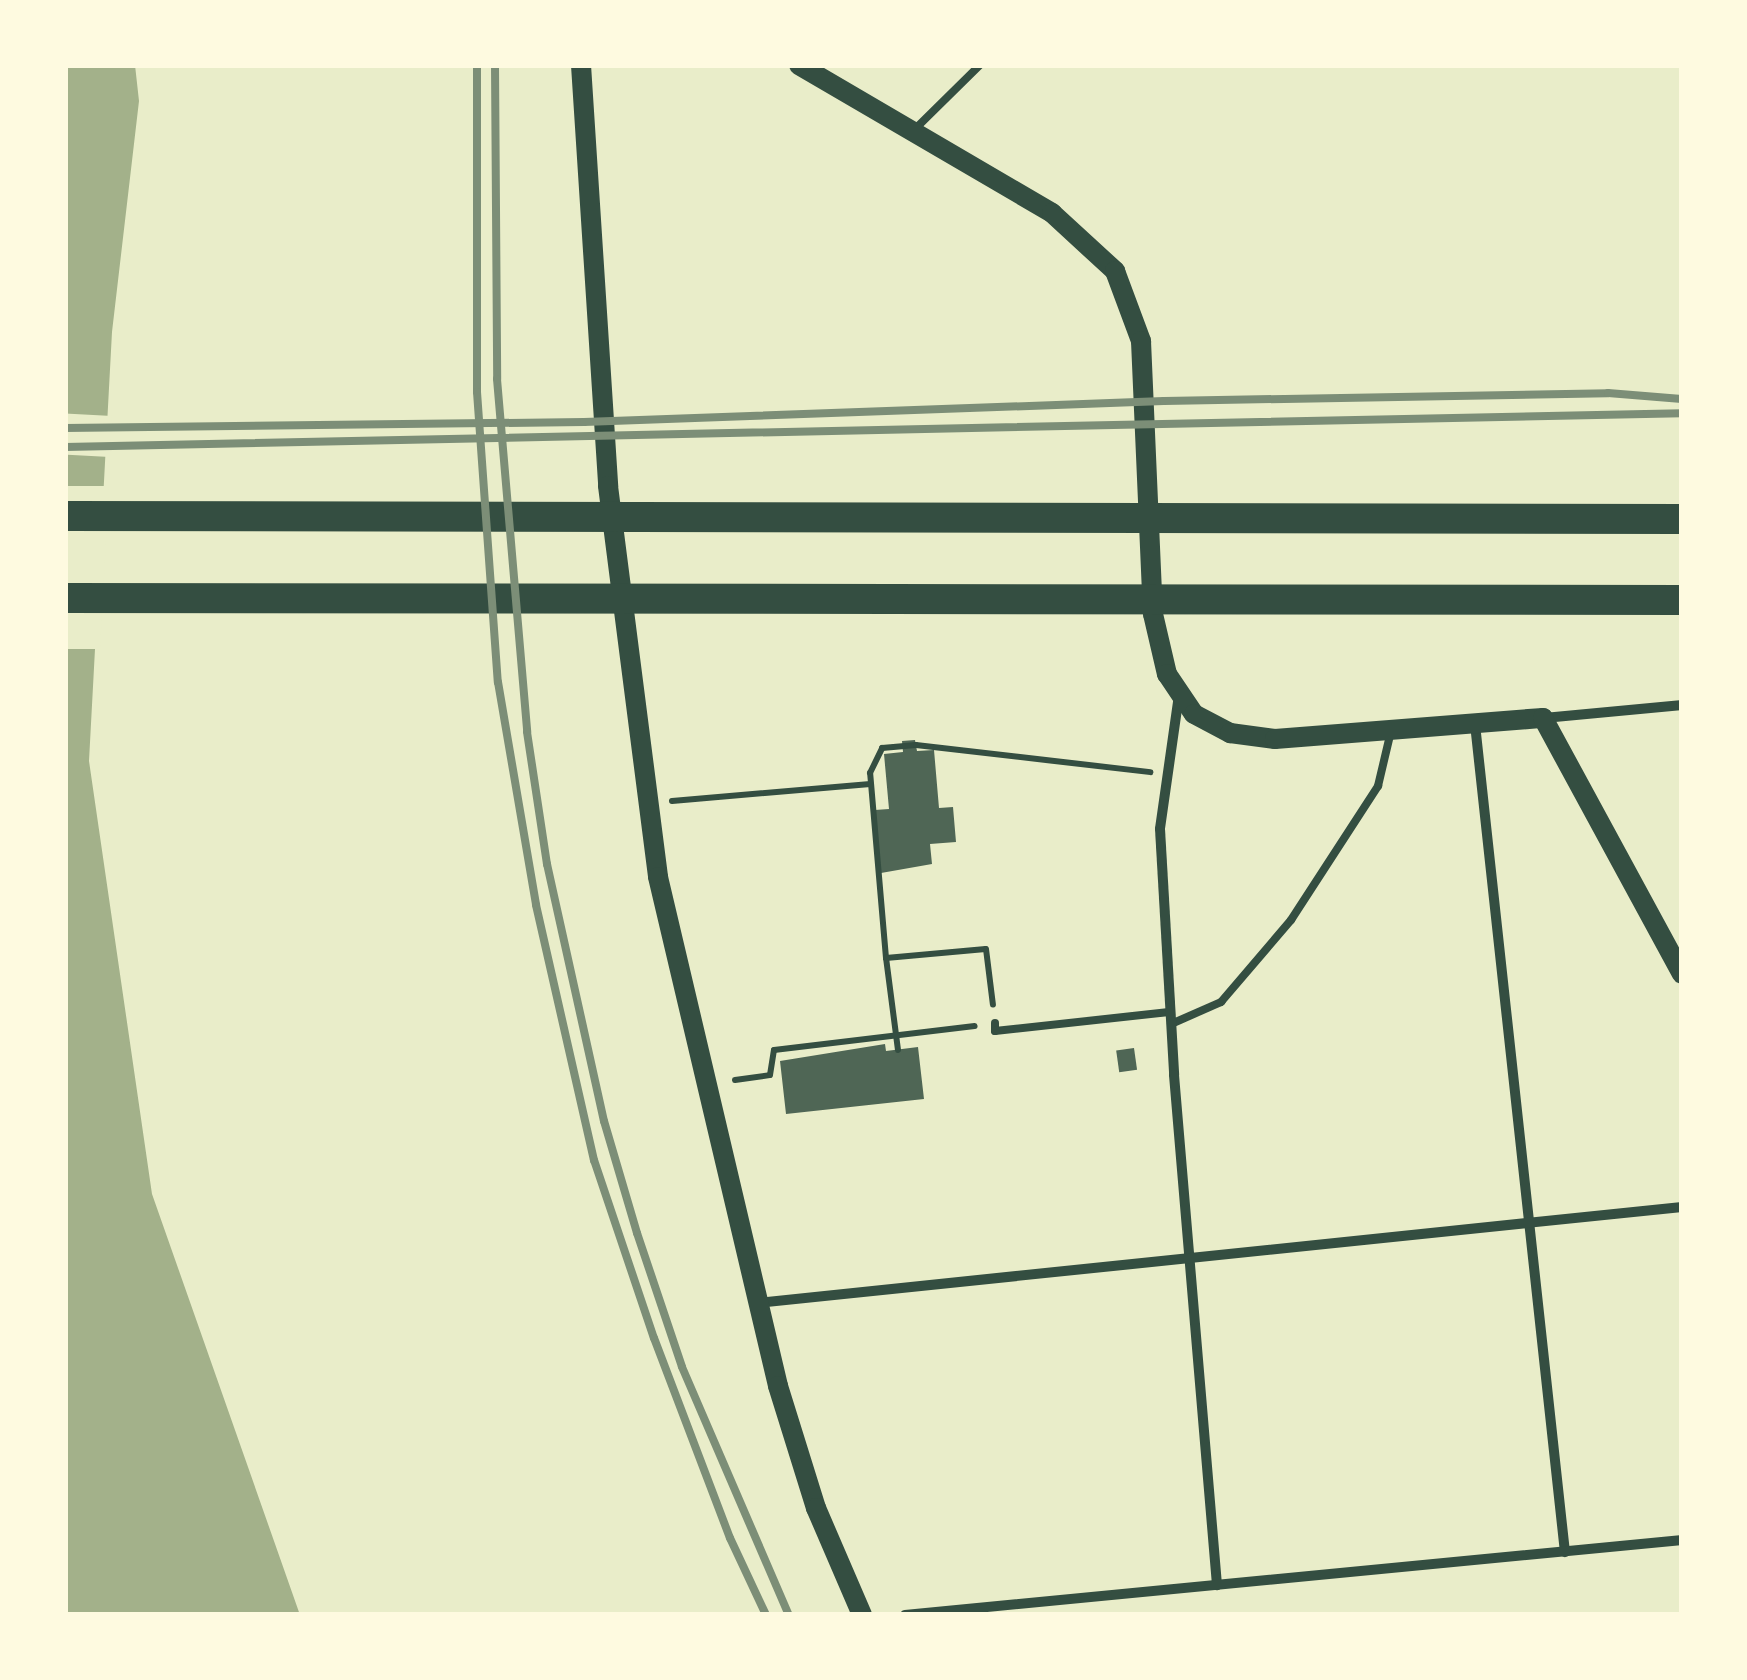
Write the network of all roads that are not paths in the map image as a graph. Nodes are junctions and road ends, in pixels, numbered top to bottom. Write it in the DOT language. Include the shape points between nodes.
graph roads {
  1 [pos="581,65"];
  2 [pos="799,65"];
  3 [pos="980,65"];
  4 [pos="914,131"];
  5 [pos="65,516"];
  6 [pos="1682,519"];
  7 [pos="65,598"];
  8 [pos="1682,600"];
  9 [pos="1179,695"];
  10 [pos="1682,706"];
  11 [pos="1543,718"];
  12 [pos="1475,724"];
  13 [pos="1391,732"];
  14 [pos="1682,974"];
  15 [pos="1170,1018"];
  16 [pos="995,1023"];
  17 [pos="1682,1207"];
  18 [pos="1529,1223"];
  19 [pos="1190,1258"];
  20 [pos="756,1303"];
  21 [pos="1682,1540"];
  22 [pos="1565,1552"];
  23 [pos="1217,1585"];
  24 [pos="862,1615"];
  25 [pos="905,1615"];
  1 -- 20 [label="main road" via="608,486 646,803"];
  2 -- 4 [label="main road"];
  3 -- 4 [label="lane"];
  4 -- 9 [label="main road" via="1077,231 1127,292 1140,341 1154,614"];
  5 -- 6 [label="highway"];
  7 -- 8 [label="highway"];
  9 -- 13 [label="main road" via="1212,725 1253,738"];
  9 -- 15 [label="street" via="1160,829"];
  10 -- 11 [label="street"];
  11 -- 12 [label="main road"];
  11 -- 14 [label="main road"];
  12 -- 13 [label="main road"];
  12 -- 18 [label="street"];
  13 -- 15 [label="lane" via="1378,786 1291,920 1221,1002"];
  15 -- 16 [label="lane" via="995,1031"];
  15 -- 19 [label="street"];
  17 -- 18 [label="street"];
  18 -- 19 [label="street"];
  18 -- 22 [label="street"];
  19 -- 20 [label="street"];
  19 -- 23 [label="street"];
  20 -- 24 [label="main road" via="816,1508"];
  21 -- 22 [label="street"];
  22 -- 23 [label="street"];
  23 -- 25 [label="street"];
}
